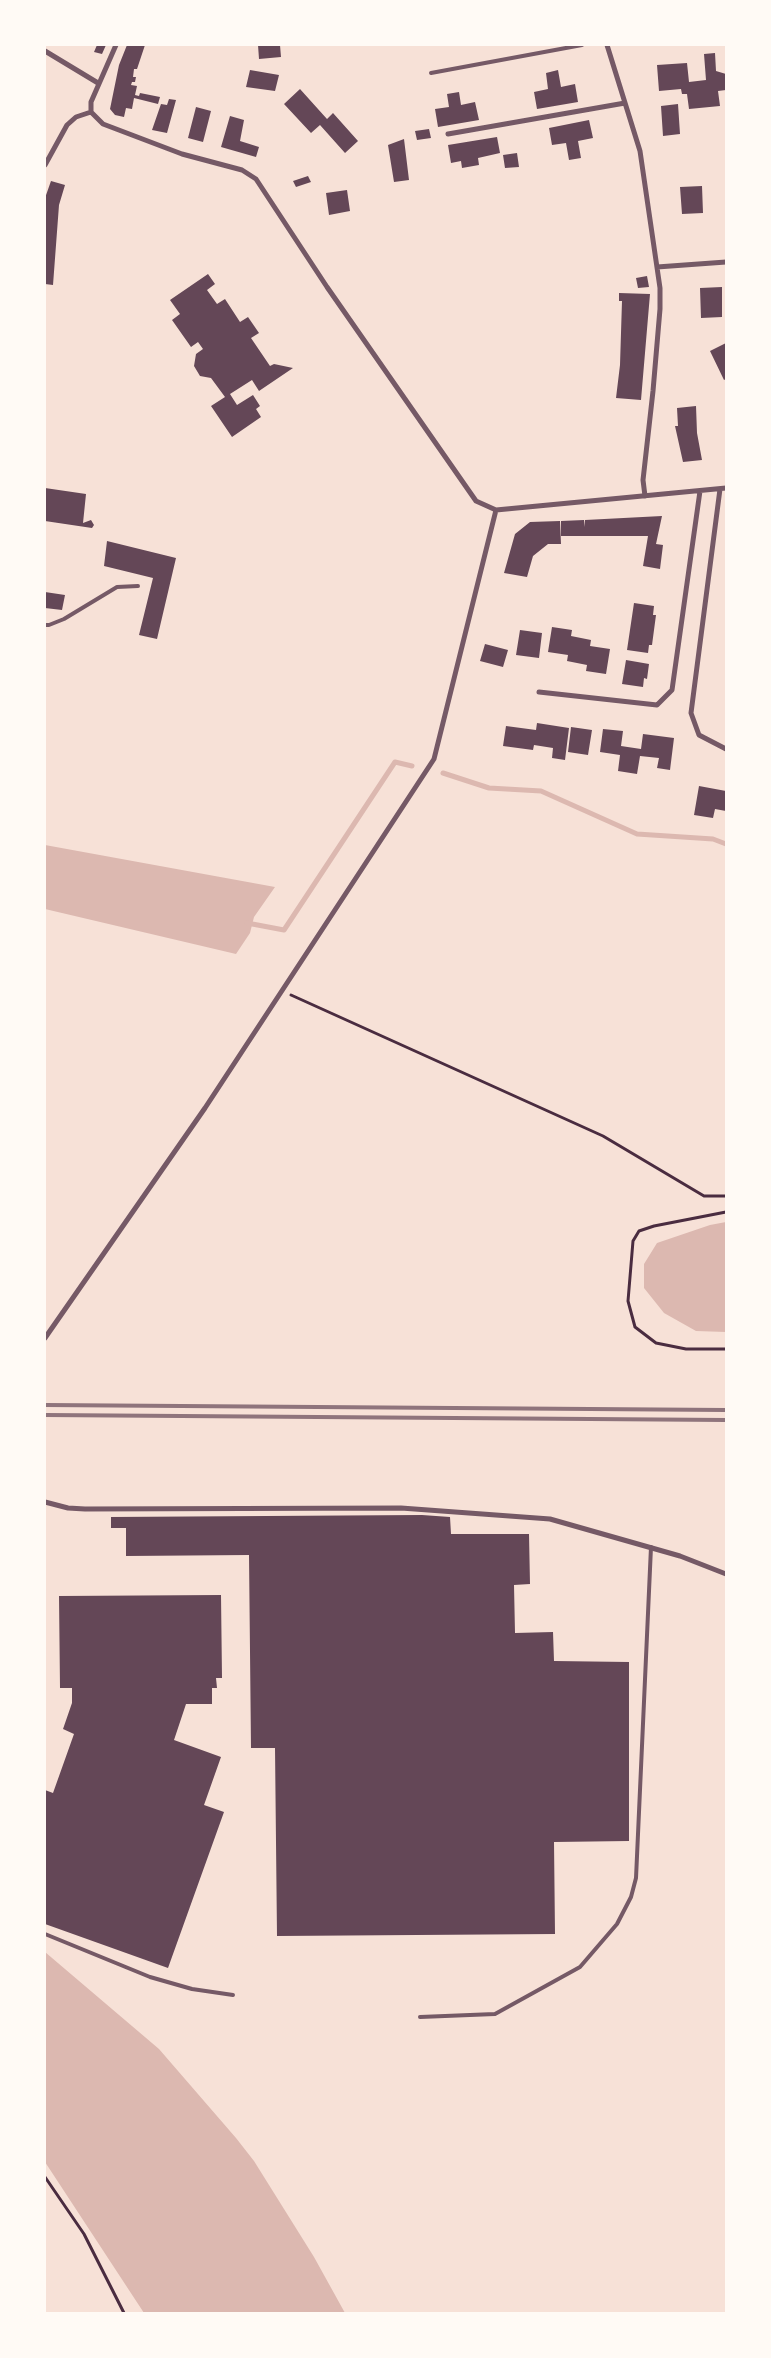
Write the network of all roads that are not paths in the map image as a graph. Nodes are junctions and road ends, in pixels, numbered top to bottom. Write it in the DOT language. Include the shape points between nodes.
graph roads {
  1 [pos="116,45"];
  2 [pos="582,45"];
  3 [pos="607,45"];
  4 [pos="45,51"];
  5 [pos="431,73"];
  6 [pos="98,83"];
  7 [pos="625,103"];
  8 [pos="91,112"];
  9 [pos="448,134"];
  10 [pos="45,165"];
  11 [pos="726,262"];
  12 [pos="657,267"];
  13 [pos="723,489"];
  14 [pos="700,491"];
  15 [pos="646,496"];
  16 [pos="496,510"];
  17 [pos="138,586"];
  18 [pos="45,625"];
  19 [pos="539,692"];
  20 [pos="726,749"];
  21 [pos="45,1338"];
  22 [pos="45,1502"];
  23 [pos="651,1546"];
  24 [pos="726,1574"];
  25 [pos="45,1934"];
  26 [pos="233,1994"];
  27 [pos="420,2017"];
  1 -- 6 [label="street"];
  2 -- 5 [label="lane"];
  3 -- 7 [label="street"];
  4 -- 6 [label="street"];
  6 -- 8 [label="street"];
  7 -- 9 [label="street"];
  7 -- 12 [label="street" via="640,151"];
  8 -- 10 [label="street" via="76,117 67,125"];
  8 -- 16 [label="street" via="102,124 182,154 242,170 256,179 476,501"];
  11 -- 12 [label="street"];
  12 -- 15 [label="street" via="660,309 643,480"];
  13 -- 14 [label="street"];
  13 -- 20 [label="street" via="691,713 700,735"];
  14 -- 15 [label="street"];
  14 -- 19 [label="street" via="672,690 657,705"];
  15 -- 16 [label="street"];
  16 -- 21 [label="street" via="434,759 283,992"];
  17 -- 18 [label="lane" via="117,587 64,619"];
  22 -- 23 [label="street" via="85,1509 401,1508 466,1512 550,1519"];
  23 -- 24 [label="street"];
  23 -- 27 [label="lane" via="636,1878 631,1897 617,1924 580,1967 495,2014"];
  25 -- 26 [label="lane" via="150,1977 192,1989"];
}
